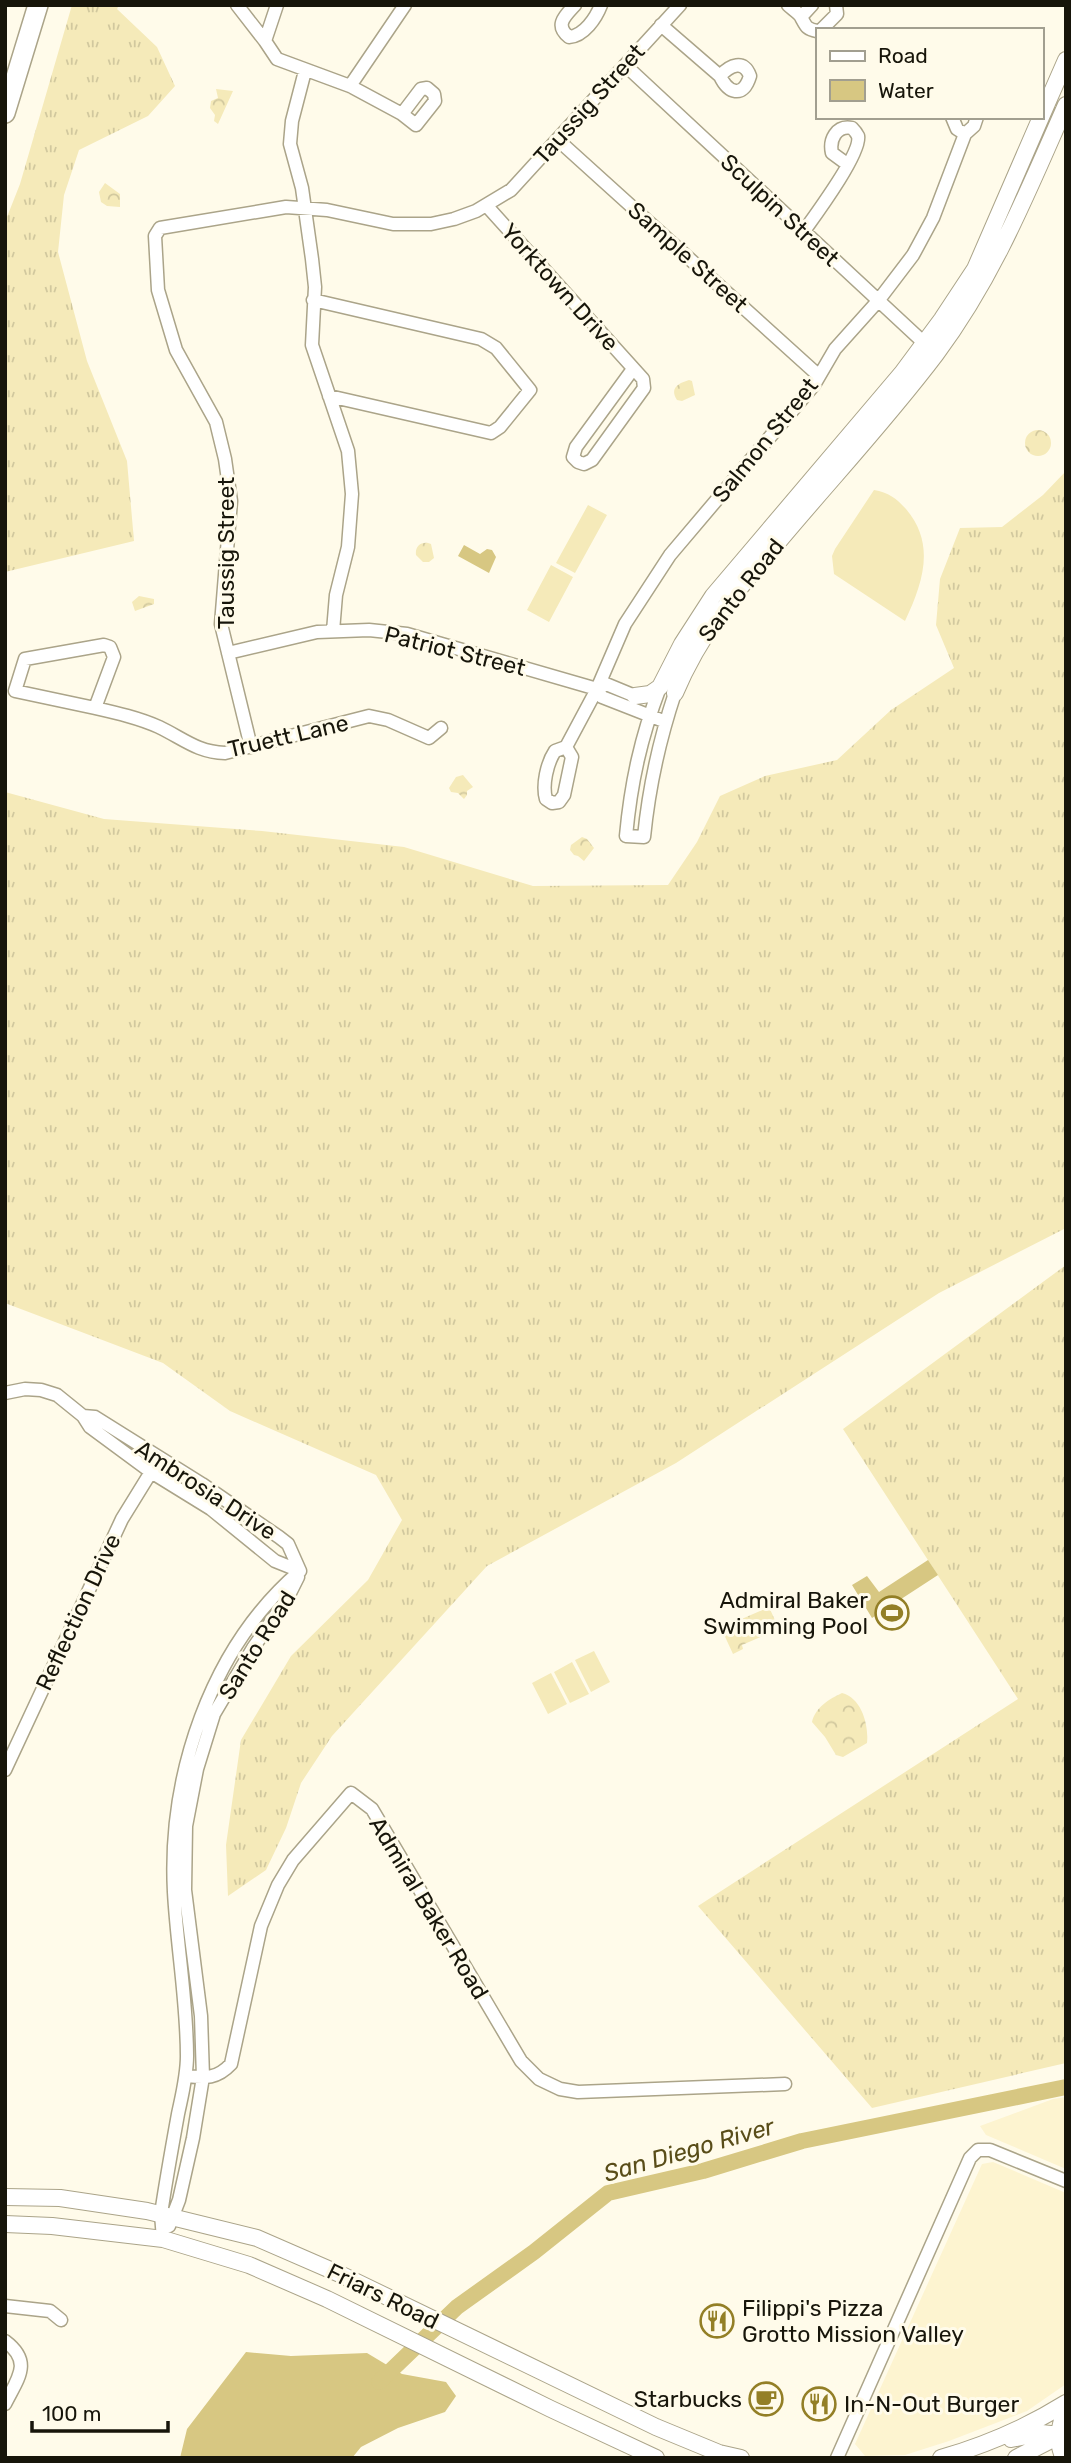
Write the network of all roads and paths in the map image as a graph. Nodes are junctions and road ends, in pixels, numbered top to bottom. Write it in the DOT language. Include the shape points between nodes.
graph roads {
  1 [pos="38,5"];
  2 [pos="237,5"];
  3 [pos="277,5"];
  4 [pos="405,5"];
  5 [pos="575,5"];
  6 [pos="680,5"];
  7 [pos="788,5"];
  8 [pos="812,5"];
  9 [pos="836,5"];
  10 [pos="600,6"];
  11 [pos="801,17"];
  12 [pos="661,25"];
  13 [pos="822,28"];
  14 [pos="816,31"];
  15 [pos="265,41"];
  16 [pos="1066,60"];
  17 [pos="625,65"];
  18 [pos="305,71"];
  19 [pos="720,76"];
  20 [pos="350,86"];
  21 [pos="1066,105"];
  22 [pos="1043,112"];
  23 [pos="5,113"];
  24 [pos="402,114"];
  25 [pos="953,119"];
  26 [pos="976,119"];
  27 [pos="1040,119"];
  28 [pos="965,134"];
  29 [pos="558,140"];
  30 [pos="847,164"];
  31 [pos="486,205"];
  32 [pos="304,209"];
  33 [pos="804,231"];
  34 [pos="313,300"];
  35 [pos="877,301"];
  36 [pos="930,349"];
  37 [pos="633,369"];
  38 [pos="818,374"];
  39 [pos="329,396"];
  40 [pos="333,631"];
  41 [pos="228,653"];
  42 [pos="597,689"];
  43 [pos="667,690"];
  44 [pos="635,696"];
  45 [pos="95,708"];
  46 [pos="649,716"];
  47 [pos="666,722"];
  48 [pos="441,728"];
  49 [pos="251,747"];
  50 [pos="566,747"];
  51 [pos="5,1393"];
  52 [pos="83,1416"];
  53 [pos="159,1458"];
  54 [pos="151,1472"];
  55 [pos="300,1571"];
  56 [pos="5,1770"];
  57 [pos="186,2076"];
  58 [pos="203,2077"];
  59 [pos="785,2084"];
  60 [pos="1066,2181"];
  61 [pos="5,2197"];
  62 [pos="167,2215"];
  63 [pos="5,2224"];
  64 [pos="163,2239"];
  65 [pos="5,2306"];
  66 [pos="61,2319"];
  67 [pos="5,2341"];
  68 [pos="1066,2403"];
  69 [pos="5,2404"];
  70 [pos="1066,2413"];
  71 [pos="1064,2435"];
  72 [pos="990,2443"];
  73 [pos="656,2458"];
  74 [pos="741,2458"];
  75 [pos="837,2458"];
  76 [pos="941,2458"];
  77 [pos="1016,2458"];
  78 [pos="1064,2458"];
  1 -- 23 [label="highway"];
  2 -- 15 [label="street"];
  3 -- 15 [label="street"];
  4 -- 20 [label="street"];
  5 -- 10 [label="street" via="560,26 569,37 581,34"];
  6 -- 12 [label="street, Taussig Street"];
  7 -- 11 [label="street"];
  8 -- 11 [label="street"];
  9 -- 13 [label="street" via="836,13"];
  11 -- 14 [label="street" via="804,25"];
  12 -- 17 [label="street, Taussig Street"];
  12 -- 19 [label="street"];
  15 -- 18 [label="street" via="277,60"];
  16 -- 22 [label="main road, Santo Road"];
  17 -- 29 [label="street, Taussig Street"];
  17 -- 33 [label="street, Sculpin Street"];
  18 -- 20 [label="street"];
  18 -- 32 [label="street" via="290,144"];
  20 -- 24 [label="street"];
  21 -- 36 [label="main road, Santo Road" via="986,279 972,303"];
  25 -- 28 [label="street"];
  26 -- 28 [label="street, Salmon Street"];
  27 -- 36 [label="main road, Santo Road" via="975,269"];
  28 -- 35 [label="street, Salmon Street" via="928,227 913,255"];
  29 -- 31 [label="street, Taussig Street" via="511,190"];
  29 -- 38 [label="street, Sample Street"];
  30 -- 33 [label="street"];
  31 -- 32 [label="street, Taussig Street" via="454,219 418,225"];
  31 -- 37 [label="street, Yorktown Drive"];
  32 -- 34 [label="street"];
  32 -- 41 [label="street, Taussig Street" via="286,207 160,228 155,236 159,290 176,350 216,422 225,459 231,501 221,624"];
  33 -- 35 [label="street, Sculpin Street"];
  34 -- 39 [label="street" via="312,345"];
  34 -- 39 [label="street" via="481,339 496,348 530,390 491,433"];
  35 -- 36 [label="street, Sculpin Street"];
  35 -- 38 [label="street, Salmon Street"];
  36 -- 43 [label="main road, Santo Road" via="727,602"];
  37 -- 37 [label="street, Yorktown Drive" via="576,447 573,457 578,462 592,460 644,388 643,379"];
  38 -- 42 [label="street, Salmon Street" via="814,385 670,555 625,624"];
  39 -- 40 [label="street" via="348,451 352,495"];
  40 -- 41 [label="street, Patriot Street"];
  40 -- 42 [label="street, Patriot Street" via="407,634"];
  41 -- 49 [label="street, Taussig Street"];
  42 -- 44 [label="street, Patriot Street" via="606,684"];
  42 -- 46 [label="street, Patriot Street" via="602,697"];
  42 -- 50 [label="street, Salmon Street"];
  43 -- 44 [label="main road"];
  43 -- 46 [label="street, Santo Road"];
  43 -- 47 [label="street, Santo Road"];
  45 -- 45 [label="street, Truett Lane" via="114,657 110,647 24,659 15,691"];
  45 -- 49 [label="street, Truett Lane" via="158,727 207,752"];
  46 -- 47 [label="street, Patriot Street"];
  46 -- 47 [label="street, Santo Road" via="630,794 626,836 644,837 651,777"];
  48 -- 49 [label="street, Truett Lane" via="429,738 369,716"];
  51 -- 52 [label="street, Ambrosia Drive" via="41,1390 57,1395"];
  52 -- 53 [label="street, Ambrosia Drive" via="95,1417"];
  52 -- 54 [label="street, Ambrosia Drive" via="90,1427"];
  53 -- 54 [label="street, Reflection Drive"];
  53 -- 55 [label="street, Ambrosia Drive" via="288,1544"];
  54 -- 55 [label="street, Ambrosia Drive" via="211,1509 275,1561"];
  54 -- 56 [label="street, Reflection Drive" via="122,1519"];
  55 -- 57 [label="street, Santo Road" via="279,1590 228,1661 204,1707 188,1757 176,1819 174,1890"];
  55 -- 58 [label="street, Santo Road" via="214,1714 186,1826 185,1891 201,2016"];
  57 -- 58 [label="street"];
  57 -- 62 [label="street, Santo Road"];
  58 -- 59 [label="street, Admiral Baker Road" via="222,2074 231,2064 261,1926 278,1885 293,1860 351,1793 372,1809 494,2019 521,2062 539,2079 579,2092"];
  58 -- 62 [label="street, Santo Road" via="193,2138"];
  60 -- 75 [label="street" via="990,2150 978,2150 970,2158"];
  61 -- 62 [label="main road, Friars Road" via="60,2198"];
  62 -- 64 [label="street, Santo Road"];
  62 -- 74 [label="main road, Friars Road" via="257,2238 666,2431"];
  63 -- 64 [label="main road, Friars Road"];
  64 -- 73 [label="main road, Friars Road" via="249,2265 327,2299"];
  65 -- 66 [label="street" via="50,2311"];
  67 -- 69 [label="street" via="22,2364"];
  68 -- 72 [label="main road"];
  70 -- 71 [label="main road" via="1061,2419"];
  71 -- 72 [label="main road" via="1041,2433"];
  71 -- 77 [label="main road"];
  71 -- 78 [label="main road" via="1060,2451"];
  72 -- 76 [label="main road"];
}
